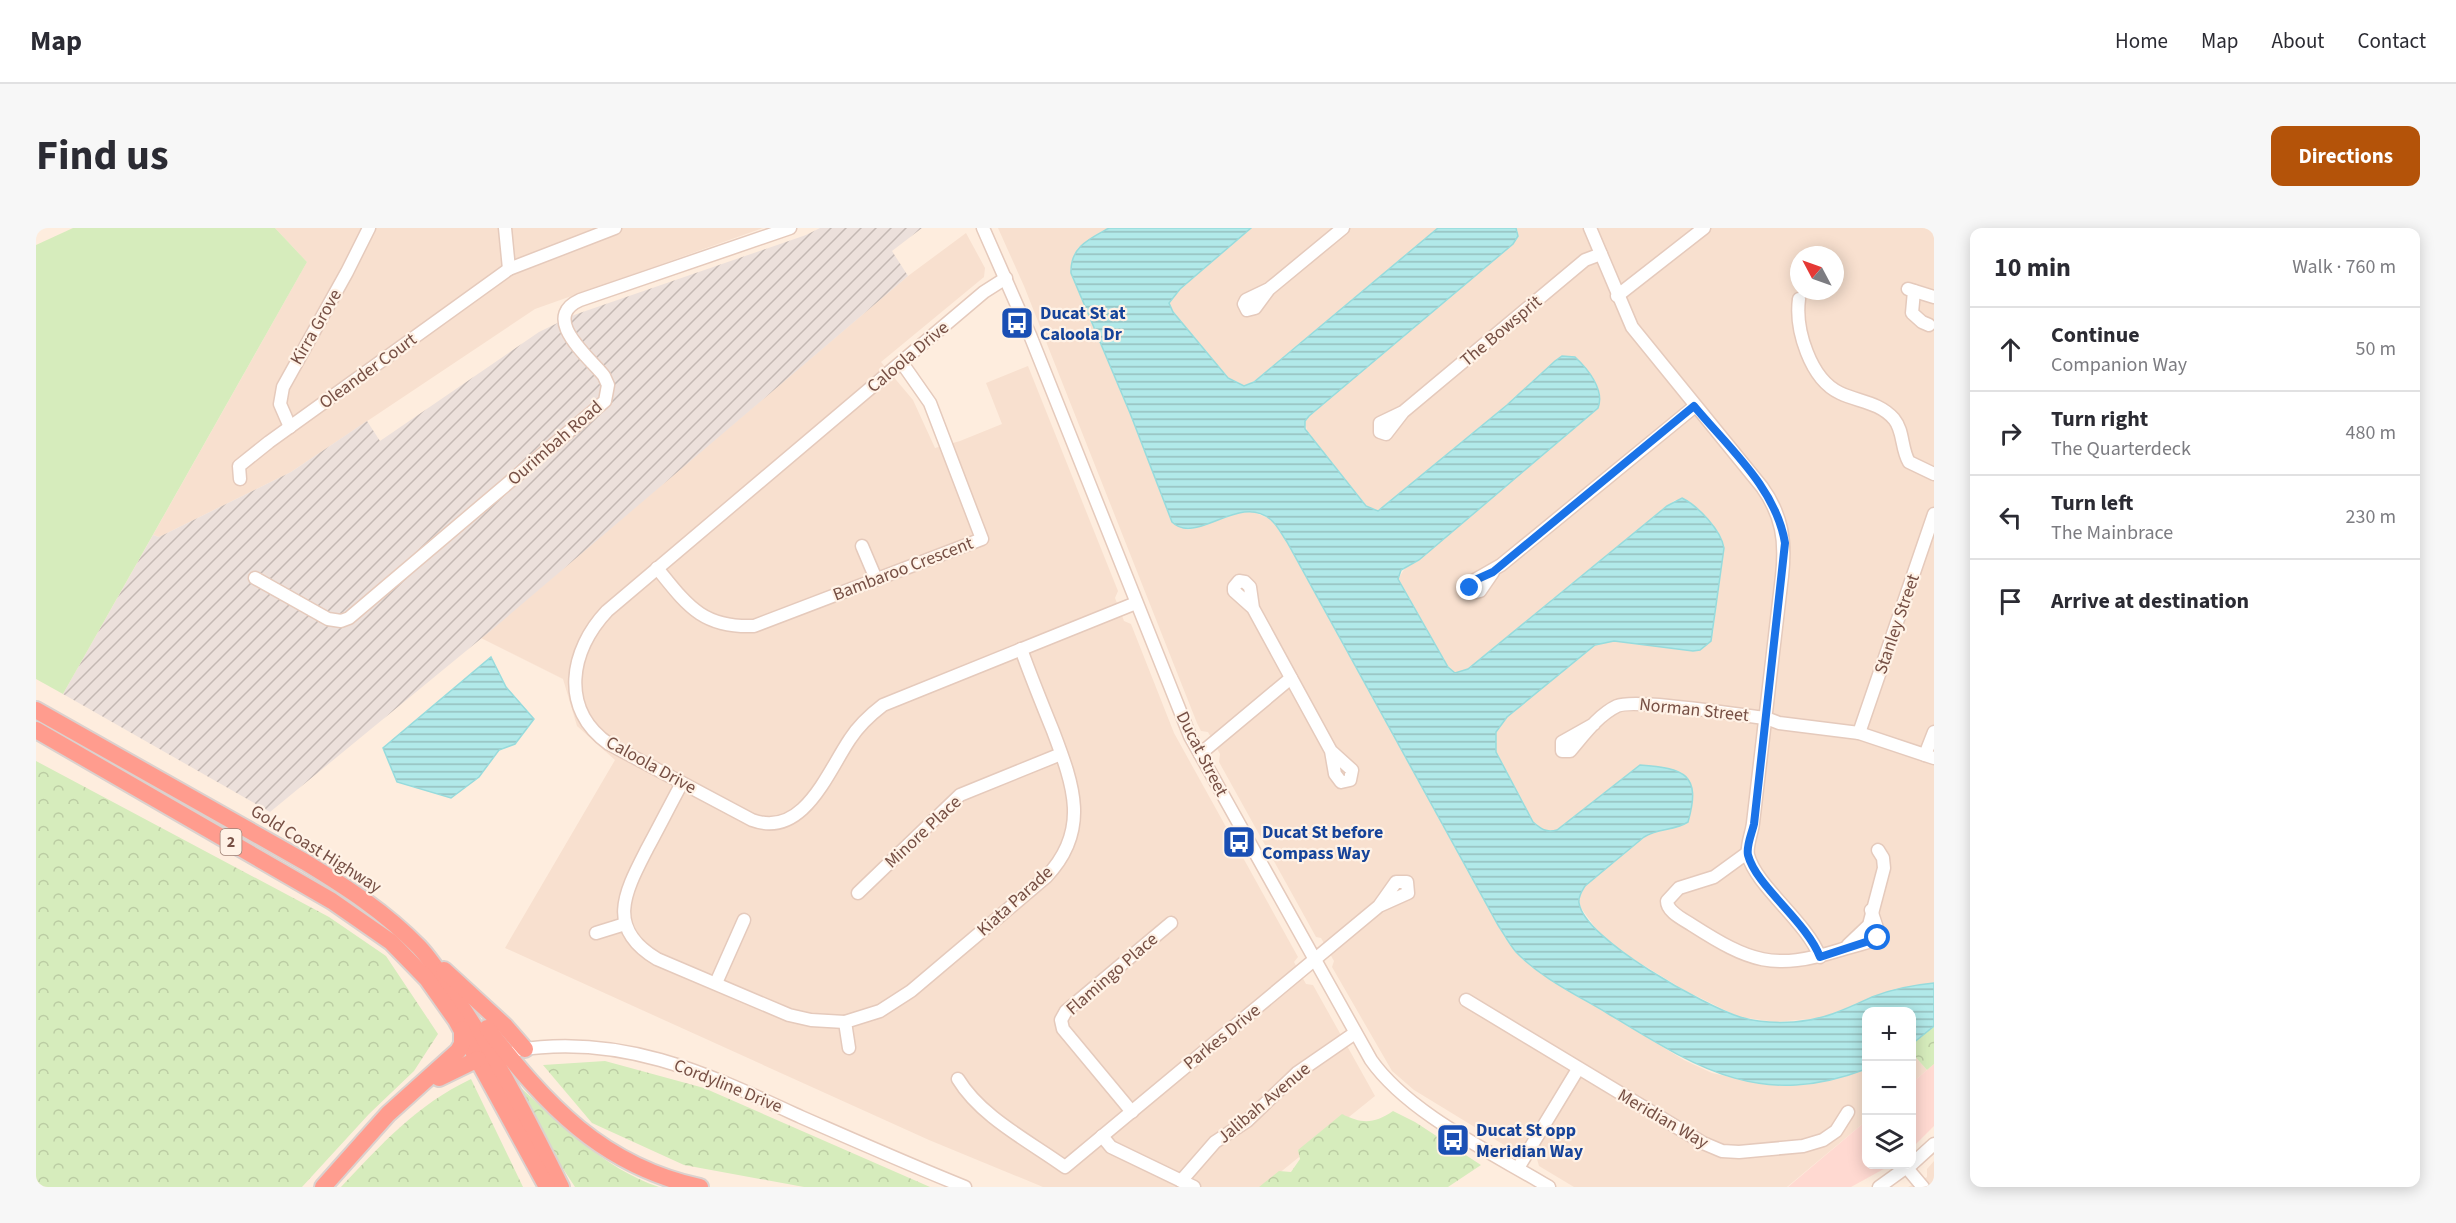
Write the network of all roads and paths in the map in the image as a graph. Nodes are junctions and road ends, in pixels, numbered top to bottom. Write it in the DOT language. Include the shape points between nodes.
graph roads {
  1 [pos="369,228"];
  2 [pos="505,228"];
  3 [pos="615,228"];
  4 [pos="790,228"];
  5 [pos="983,228"];
  6 [pos="1343,228"];
  7 [pos="1590,228"];
  8 [pos="1704,228"];
  9 [pos="1601,254"];
  10 [pos="509,269"];
  11 [pos="1006,278"];
  12 [pos="1269,290"];
  13 [pos="1617,296"];
  14 [pos="1934,297"];
  15 [pos="1799,300"];
  16 [pos="1929,325"];
  17 [pos="902,363"];
  18 [pos="1694,406"];
  19 [pos="1403,412"];
  20 [pos="290,427"];
  21 [pos="1934,474"];
  22 [pos="240,479"];
  23 [pos="1934,514"];
  24 [pos="862,546"];
  25 [pos="657,568"];
  26 [pos="1493,572"];
  27 [pos="255,578"];
  28 [pos="876,579"];
  29 [pos="1136,603"];
  30 [pos="1253,608"];
  31 [pos="1021,649"];
  32 [pos="1291,678"];
  33 [pos="36,710"];
  34 [pos="1766,718"];
  35 [pos="1594,724"];
  36 [pos="36,730"];
  37 [pos="1934,732"];
  38 [pos="1859,733"];
  39 [pos="1331,751"];
  40 [pos="1061,754"];
  41 [pos="1200,754"];
  42 [pos="1930,757"];
  43 [pos="682,783"];
  44 [pos="1878,850"];
  45 [pos="1747,853"];
  46 [pos="858,893"];
  47 [pos="1379,906"];
  48 [pos="744,920"];
  49 [pos="1171,923"];
  50 [pos="625,924"];
  51 [pos="596,933"];
  52 [pos="1820,957"];
  53 [pos="429,958"];
  54 [pos="1314,961"];
  55 [pos="716,983"];
  56 [pos="1466,1000"];
  57 [pos="845,1022"];
  58 [pos="462,1029"];
  59 [pos="1355,1033"];
  60 [pos="849,1048"];
  61 [pos="525,1049"];
  62 [pos="492,1056"];
  63 [pos="1578,1069"];
  64 [pos="958,1079"];
  65 [pos="405,1097"];
  66 [pos="1132,1112"];
  67 [pos="1848,1112"];
  68 [pos="1102,1136"];
  69 [pos="1934,1143"];
  70 [pos="1916,1160"];
  71 [pos="1518,1168"];
  72 [pos="1906,1169"];
  73 [pos="1912,1169"];
  74 [pos="1181,1181"];
  75 [pos="323,1187"];
  76 [pos="547,1187"];
  77 [pos="561,1187"];
  78 [pos="700,1187"];
  79 [pos="965,1187"];
  80 [pos="1194,1187"];
  81 [pos="1549,1187"];
  82 [pos="1879,1187"];
  83 [pos="1923,1187"];
  1 -- 20 [label="street, Kirra Grove" via="283,387 280,404"];
  2 -- 10 [label="street"];
  3 -- 10 [label="street"];
  4 -- 27 [label="street, Ourimbah Road" via="580,300 568,308 563,317 566,330 604,376 608,385 605,401 349,618 327,619"];
  5 -- 11 [label="street, Ducat Street"];
  6 -- 12 [label="street"];
  7 -- 9 [label="street"];
  8 -- 13 [label="street"];
  9 -- 13 [label="street"];
  9 -- 19 [label="street, The Bowsprit" via="1585,260"];
  10 -- 20 [label="street, Oleander Court"];
  11 -- 17 [label="street, Caloola Drive" via="989,288"];
  11 -- 29 [label="street, Ducat Street"];
  13 -- 18 [label="street" via="1632,327"];
  14 -- 16 [label="street" via="1911,290 1912,313"];
  15 -- 21 [label="street" via="1800,326 1809,354 1826,383 1888,413 1899,426 1909,462"];
  17 -- 25 [label="street, Caloola Drive"];
  17 -- 28 [label="street, Bambaroo Crescent" via="930,403 982,539"];
  18 -- 26 [label="street"];
  18 -- 34 [label="street" via="1762,487 1782,526 1784,561"];
  20 -- 22 [label="street, Oleander Court" via="239,466"];
  23 -- 38 [label="street, Stanley Street"];
  24 -- 28 [label="street"];
  25 -- 28 [label="street, Bambaroo Crescent" via="692,609 710,621 732,626 762,624"];
  25 -- 43 [label="street, Caloola Drive" via="591,630 579,652 575,685 584,715 604,741"];
  29 -- 31 [label="street, Caloola Drive"];
  29 -- 41 [label="street, Ducat Street"];
  30 -- 32 [label="street"];
  31 -- 40 [label="street, Kiata Parade"];
  31 -- 43 [label="street, Caloola Drive" via="883,705 860,725 806,806 782,823 752,820"];
  32 -- 39 [label="street"];
  32 -- 41 [label="street"];
  33 -- 53 [label="highway, Gold Coast Highway / 2" via="348,888 393,922"];
  34 -- 35 [label="street, Norman Street" via="1627,703 1616,706"];
  34 -- 38 [label="street, Norman Street"];
  34 -- 45 [label="street"];
  36 -- 58 [label="highway, Gold Coast Highway / 2" via="363,920 417,967"];
  37 -- 42 [label="street"];
  38 -- 42 [label="street, Norman Street"];
  40 -- 46 [label="street, Minore Place" via="960,795"];
  40 -- 57 [label="street, Kiata Parade" via="1071,782 1074,810 1069,840 1054,868 897,1002"];
  41 -- 54 [label="street, Ducat Street"];
  43 -- 50 [label="street" via="630,882 624,905"];
  44 -- 52 [label="street" via="1884,868 1871,910 1878,938"];
  45 -- 52 [label="street" via="1755,870 1808,933"];
  45 -- 52 [label="street" via="1714,877 1678,888 1667,901 1668,907 1695,927 1750,957 1786,963"];
  47 -- 54 [label="street, Parkes Drive"];
  48 -- 55 [label="street"];
  49 -- 66 [label="street, Flamingo Place" via="1066,1011 1061,1020 1063,1029"];
  50 -- 51 [label="street"];
  50 -- 55 [label="street, Kiata Parade" via="650,954"];
  53 -- 61 [label="highway"];
  53 -- 62 [label="highway, Gold Coast Highway / 2"];
  54 -- 59 [label="street, Ducat Street"];
  54 -- 66 [label="street, Parkes Drive"];
  55 -- 57 [label="street, Kiata Parade" via="789,1014"];
  56 -- 63 [label="street, Meridian Way"];
  57 -- 60 [label="street"];
  58 -- 62 [label="highway, Gold Coast Highway / 2"];
  58 -- 65 [label="highway" via="459,1049"];
  59 -- 71 [label="street, Ducat Street" via="1379,1072 1397,1091"];
  59 -- 74 [label="street, Jalibah Avenue" via="1297,1073 1247,1121 1215,1142"];
  61 -- 62 [label="street, Cordyline Drive"];
  61 -- 79 [label="street, Cordyline Drive" via="615,1048 660,1059 708,1075"];
  62 -- 65 [label="highway"];
  62 -- 76 [label="highway, Gold Coast Highway / 2"];
  62 -- 77 [label="highway, Gold Coast Highway / 2"];
  62 -- 78 [label="highway" via="585,1135 640,1168"];
  63 -- 67 [label="street, Meridian Way" via="1722,1151 1803,1146 1823,1140 1836,1131"];
  63 -- 71 [label="street"];
  64 -- 68 [label="street, Parkes Drive" via="967,1094 997,1119 1065,1167"];
  65 -- 75 [label="highway"];
  66 -- 68 [label="street, Parkes Drive"];
  68 -- 74 [label="street" via="1111,1147"];
  69 -- 70 [label="street"];
  71 -- 81 [label="street, Ducat Street"];
  72 -- 82 [label="street"];
  73 -- 83 [label="street"];
  74 -- 80 [label="street"];
}
